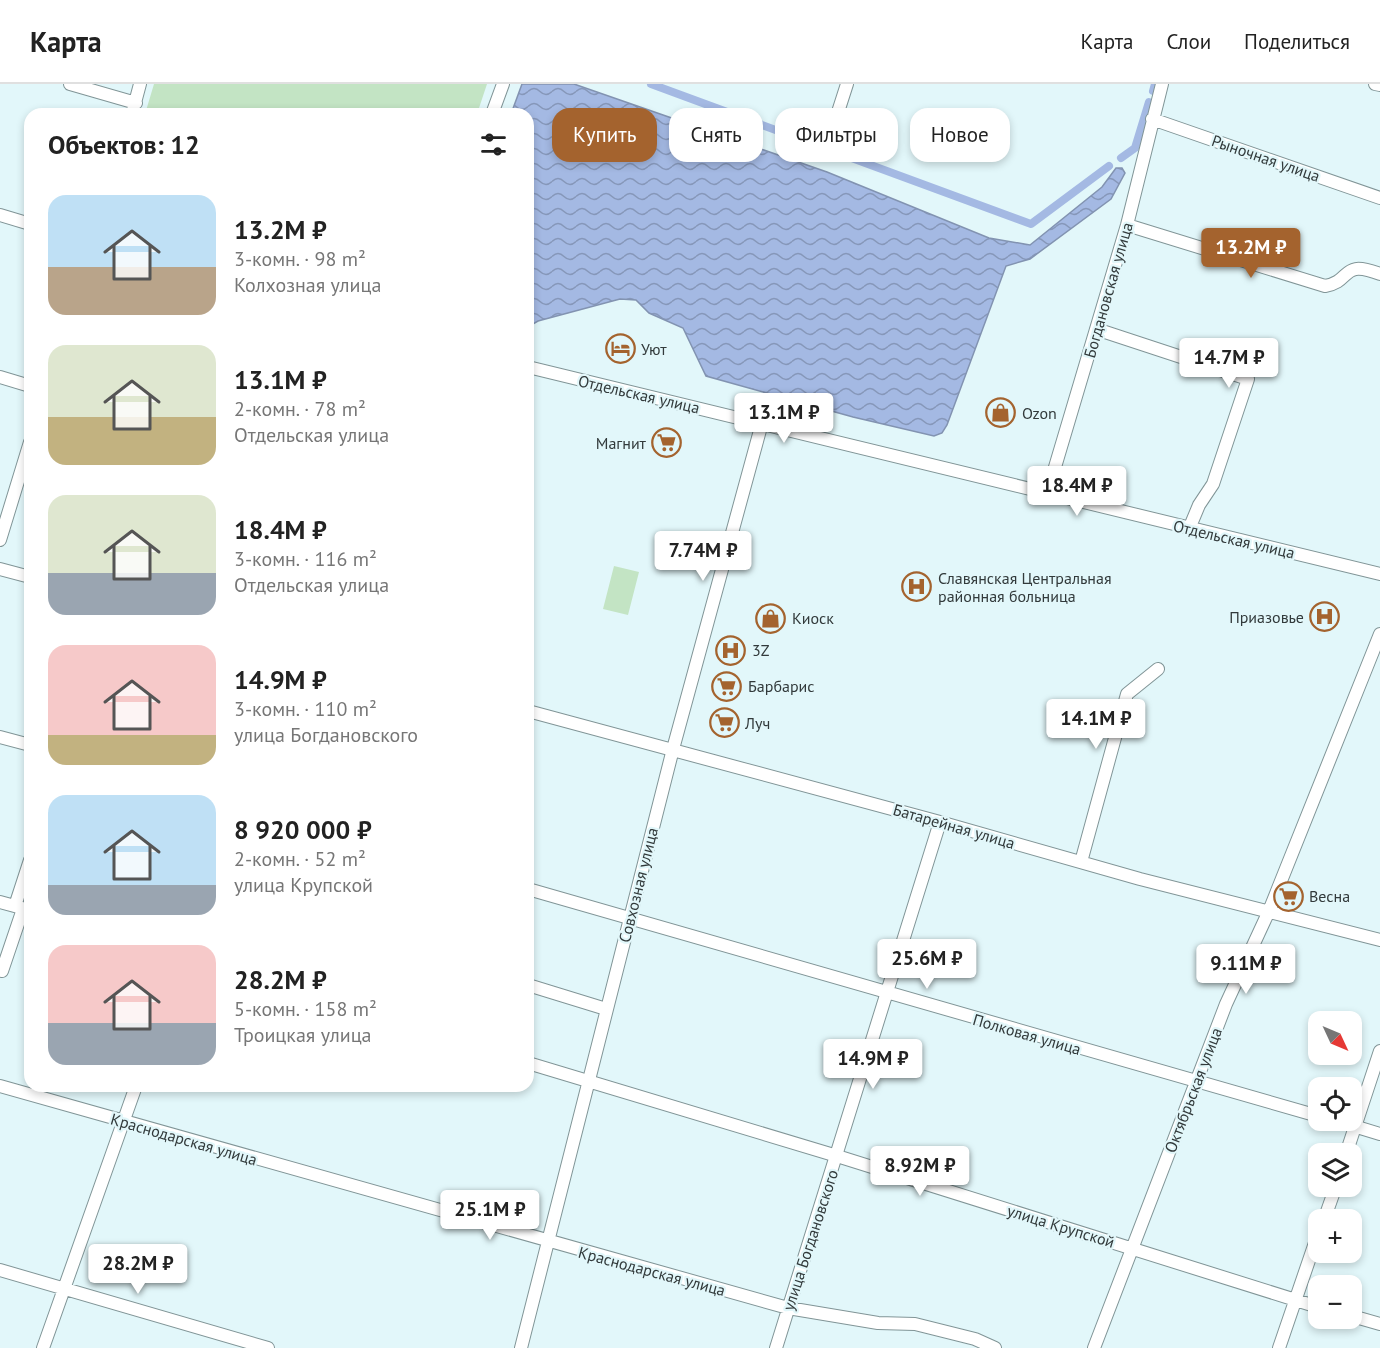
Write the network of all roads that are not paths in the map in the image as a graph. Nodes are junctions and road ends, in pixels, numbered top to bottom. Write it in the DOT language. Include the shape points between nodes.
graph roads {
  1 [pos="70,84"];
  2 [pos="140,84"];
  3 [pos="503,84"];
  4 [pos="847,84"];
  5 [pos="1162,84"];
  6 [pos="1376,84"];
  7 [pos="1380,86"];
  8 [pos="131,108"];
  9 [pos="134,108"];
  10 [pos="494,108"];
  11 [pos="839,108"];
  12 [pos="1152,119"];
  13 [pos="1380,198"];
  14 [pos="0,215"];
  15 [pos="24,222"];
  16 [pos="1127,225"];
  17 [pos="1380,274"];
  18 [pos="1096,329"];
  19 [pos="534,368"];
  20 [pos="0,377"];
  21 [pos="24,384"];
  22 [pos="762,423"];
  23 [pos="24,482"];
  24 [pos="1047,494"];
  25 [pos="1189,528"];
  26 [pos="0,540"];
  27 [pos="0,569"];
  28 [pos="1380,574"];
  29 [pos="24,575"];
  30 [pos="1380,634"];
  31 [pos="1158,669"];
  32 [pos="534,713"];
  33 [pos="0,737"];
  34 [pos="24,743"];
  35 [pos="673,749"];
  36 [pos="939,822"];
  37 [pos="1080,862"];
  38 [pos="534,892"];
  39 [pos="0,902"];
  40 [pos="23,909"];
  41 [pos="1269,911"];
  42 [pos="629,920"];
  43 [pos="1380,940"];
  44 [pos="2,971"];
  45 [pos="534,987"];
  46 [pos="888,994"];
  47 [pos="606,1009"];
  48 [pos="1380,1051"];
  49 [pos="534,1065"];
  50 [pos="588,1081"];
  51 [pos="1196,1083"];
  52 [pos="0,1086"];
  53 [pos="134,1092"];
  54 [pos="1362,1103"];
  55 [pos="1308,1113"];
  56 [pos="123,1122"];
  57 [pos="1362,1128"];
  58 [pos="1380,1134"];
  59 [pos="837,1156"];
  60 [pos="548,1242"];
  61 [pos="1133,1248"];
  62 [pos="1308,1262"];
  63 [pos="0,1270"];
  64 [pos="64,1289"];
  65 [pos="1294,1300"];
  66 [pos="1308,1304"];
  67 [pos="788,1308"];
  68 [pos="1362,1319"];
  69 [pos="1380,1324"];
  70 [pos="43,1348"];
  71 [pos="268,1348"];
  72 [pos="520,1348"];
  73 [pos="776,1348"];
  74 [pos="994,1348"];
  75 [pos="1094,1348"];
  76 [pos="1279,1348"];
  1 -- 8 [label="street"];
  2 -- 9 [label="street"];
  3 -- 10 [label="street"];
  4 -- 11 [label="street"];
  5 -- 12 [label="street, Богдановская улица"];
  6 -- 7 [label="street"];
  12 -- 13 [label="street, Рыночная улица"];
  12 -- 16 [label="street, Богдановская улица"];
  14 -- 15 [label="street"];
  16 -- 17 [label="street" via="1324,286 1333,285 1357,267"];
  16 -- 18 [label="street, Богдановская улица"];
  18 -- 24 [label="street, Богдановская улица"];
  18 -- 25 [label="street" via="1248,379 1213,484"];
  19 -- 22 [label="street, Отдельская улица"];
  20 -- 21 [label="street"];
  22 -- 24 [label="street, Отдельская улица"];
  22 -- 35 [label="street, Совхозная улица"];
  23 -- 26 [label="street"];
  24 -- 25 [label="street, Отдельская улица"];
  25 -- 28 [label="street, Отдельская улица"];
  27 -- 29 [label="street"];
  30 -- 41 [label="street, Октябрьская улица"];
  31 -- 37 [label="street" via="1127,694"];
  32 -- 35 [label="street, Батарейная улица"];
  33 -- 34 [label="street"];
  35 -- 36 [label="street, Батарейная улица"];
  35 -- 42 [label="street, Совхозная улица"];
  36 -- 37 [label="street, Батарейная улица"];
  36 -- 46 [label="street, улица Богдановского"];
  37 -- 41 [label="street, Батарейная улица"];
  38 -- 42 [label="street, Полковая улица"];
  39 -- 40 [label="street"];
  40 -- 44 [label="street"];
  41 -- 43 [label="street, Батарейная улица"];
  41 -- 51 [label="street, Октябрьская улица" via="1226,1004"];
  42 -- 46 [label="street, Полковая улица"];
  42 -- 47 [label="street, Совхозная улица"];
  45 -- 47 [label="street"];
  46 -- 51 [label="street, Полковая улица"];
  46 -- 59 [label="street, улица Богдановского"];
  47 -- 50 [label="street, Совхозная улица"];
  48 -- 54 [label="street"];
  49 -- 50 [label="street, улица Крупской"];
  50 -- 59 [label="street, улица Крупской"];
  50 -- 60 [label="street, Совхозная улица"];
  51 -- 55 [label="street, Полковая улица"];
  51 -- 61 [label="street, Октябрьская улица"];
  52 -- 56 [label="street, Краснодарская улица"];
  53 -- 56 [label="street"];
  56 -- 60 [label="street, Краснодарская улица"];
  56 -- 64 [label="street"];
  57 -- 58 [label="street"];
  59 -- 61 [label="street, улица Крупской"];
  59 -- 67 [label="street, улица Богдановского"];
  60 -- 67 [label="street, Краснодарская улица"];
  60 -- 72 [label="street, Совхозная улица"];
  61 -- 65 [label="street, улица Крупской"];
  61 -- 75 [label="street, Октябрьская улица"];
  62 -- 65 [label="street"];
  63 -- 64 [label="street"];
  64 -- 70 [label="street"];
  64 -- 71 [label="street"];
  65 -- 66 [label="street, улица Крупской"];
  65 -- 76 [label="street"];
  67 -- 73 [label="street, улица Богдановского"];
  67 -- 74 [label="street, Краснодарская улица" via="878,1323 915,1324 975,1339"];
  68 -- 69 [label="street"];
}
